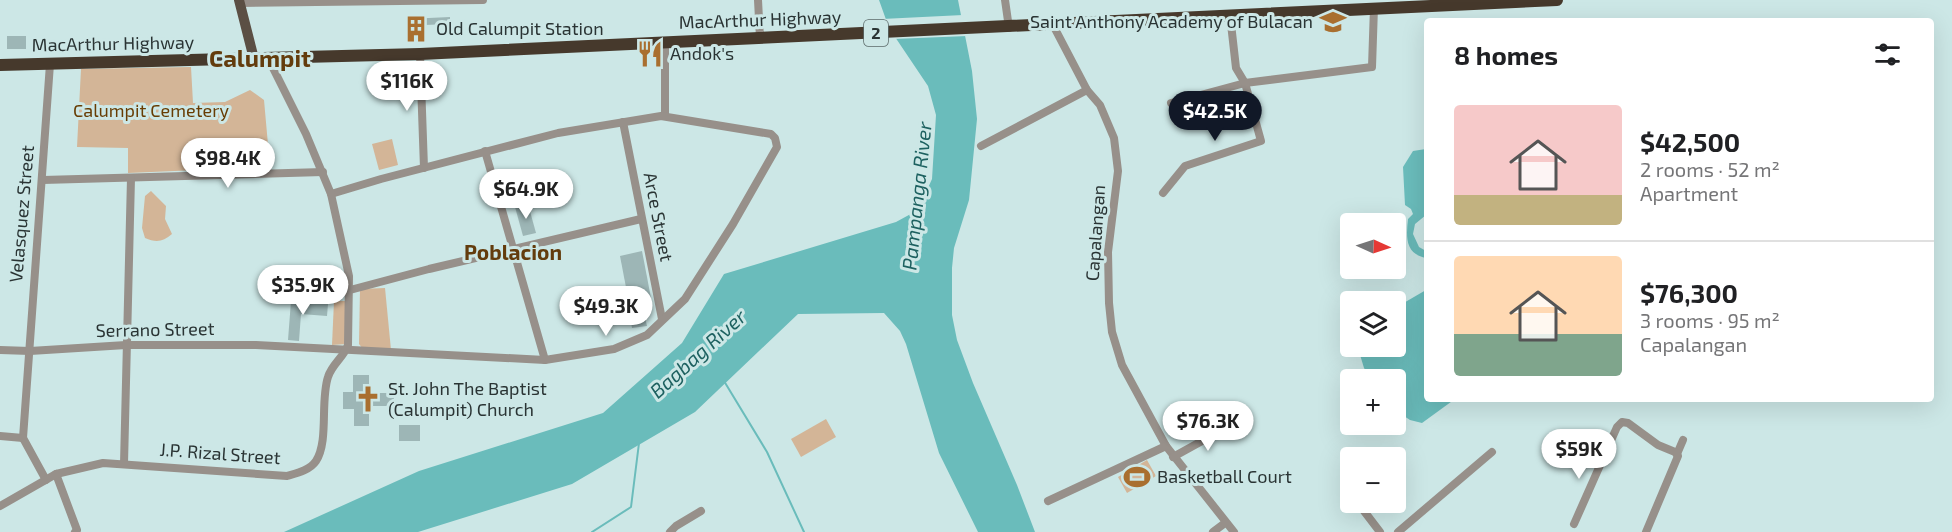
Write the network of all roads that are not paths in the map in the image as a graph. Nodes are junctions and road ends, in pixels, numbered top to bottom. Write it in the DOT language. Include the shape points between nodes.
graph roads {
  1 [pos="483,0"];
  2 [pos="758,0"];
  3 [pos="1005,0"];
  4 [pos="1557,0"];
  5 [pos="239,2"];
  6 [pos="1374,7"];
  7 [pos="1230,15"];
  8 [pos="1053,25"];
  9 [pos="1009,28"];
  10 [pos="765,38"];
  11 [pos="665,42"];
  12 [pos="420,54"];
  13 [pos="268,58"];
  14 [pos="254,59"];
  15 [pos="50,63"];
  16 [pos="0,65"];
  17 [pos="1245,83"];
  18 [pos="1087,90"];
  19 [pos="1171,103"];
  20 [pos="665,116"];
  21 [pos="623,122"];
  22 [pos="981,146"];
  23 [pos="485,151"];
  24 [pos="424,168"];
  25 [pos="323,172"];
  26 [pos="131,178"];
  27 [pos="43,180"];
  28 [pos="1163,193"];
  29 [pos="331,194"];
  30 [pos="641,219"];
  31 [pos="513,250"];
  32 [pos="350,290"];
  33 [pos="663,319"];
  34 [pos="126,345"];
  35 [pos="0,350"];
  36 [pos="30,351"];
  37 [pos="346,351"];
  38 [pos="544,360"];
  39 [pos="1231,425"];
  40 [pos="0,436"];
  41 [pos="23,438"];
  42 [pos="1683,440"];
  43 [pos="1166,447"];
  44 [pos="1492,452"];
  45 [pos="1677,454"];
  46 [pos="1173,457"];
  47 [pos="124,464"];
  48 [pos="56,474"];
  49 [pos="46,480"];
  50 [pos="1048,501"];
  51 [pos="0,506"];
  52 [pos="701,511"];
  53 [pos="1366,513"];
  54 [pos="1225,523"];
  55 [pos="1574,525"];
  56 [pos="75,532"];
  57 [pos="670,532"];
  58 [pos="1213,532"];
  59 [pos="1234,532"];
  60 [pos="1380,532"];
  61 [pos="1398,532"];
  62 [pos="1646,532"];
  1 -- 5 [label="street"];
  2 -- 10 [label="street"];
  3 -- 9 [label="street"];
  4 -- 6 [label="highway, MacArthur Highway / 2"];
  5 -- 14 [label="main road"];
  6 -- 7 [label="highway, MacArthur Highway / 2"];
  6 -- 17 [label="street" via="1372,67"];
  7 -- 8 [label="highway, MacArthur Highway / 2"];
  7 -- 17 [label="street" via="1236,68"];
  8 -- 9 [label="highway, MacArthur Highway / 2"];
  8 -- 18 [label="street, Capalangan"];
  9 -- 10 [label="highway, MacArthur Highway / 2"];
  10 -- 11 [label="highway, MacArthur Highway / 2"];
  11 -- 12 [label="highway, MacArthur Highway / 2"];
  11 -- 20 [label="street"];
  12 -- 13 [label="highway, MacArthur Highway / 2"];
  12 -- 24 [label="street"];
  13 -- 14 [label="highway, MacArthur Highway / 2"];
  13 -- 25 [label="street"];
  14 -- 15 [label="highway, MacArthur Highway / 2"];
  15 -- 16 [label="highway, MacArthur Highway / 2"];
  15 -- 27 [label="street, Velasquez Street"];
  17 -- 19 [label="street"];
  17 -- 28 [label="street" via="1261,141 1185,166"];
  18 -- 22 [label="street"];
  18 -- 43 [label="street, Capalangan" via="1100,105 1114,138 1118,171 1108,252 1112,332 1122,365"];
  20 -- 21 [label="street"];
  20 -- 33 [label="street, Serrano Street" via="771,134 777,147 685,299"];
  21 -- 23 [label="street"];
  21 -- 30 [label="street, Arce Street"];
  23 -- 24 [label="street"];
  23 -- 31 [label="street"];
  24 -- 29 [label="street"];
  25 -- 26 [label="street"];
  25 -- 29 [label="street"];
  26 -- 27 [label="street"];
  26 -- 34 [label="street"];
  27 -- 36 [label="street, Velasquez Street"];
  29 -- 32 [label="street"];
  30 -- 31 [label="street"];
  30 -- 33 [label="street, Arce Street"];
  31 -- 32 [label="street"];
  31 -- 38 [label="street"];
  32 -- 37 [label="street"];
  33 -- 38 [label="street, Serrano Street" via="647,335 614,349"];
  34 -- 36 [label="street, Serrano Street"];
  34 -- 37 [label="street, Serrano Street" via="256,345"];
  34 -- 47 [label="street"];
  35 -- 36 [label="street, Serrano Street"];
  36 -- 41 [label="street, Velasquez Street"];
  37 -- 38 [label="street, Serrano Street"];
  37 -- 47 [label="street, J.P. Rizal Street" via="329,374 321,449 316,462 304,471 287,476"];
  39 -- 46 [label="street"];
  40 -- 41 [label="street"];
  41 -- 49 [label="street"];
  42 -- 45 [label="street"];
  43 -- 46 [label="street, Capalangan"];
  43 -- 50 [label="street"];
  44 -- 61 [label="street"];
  45 -- 55 [label="street" via="1622,422"];
  45 -- 62 [label="street"];
  46 -- 54 [label="street, Capalangan"];
  47 -- 48 [label="street, J.P. Rizal Street" via="103,463"];
  48 -- 49 [label="street, J.P. Rizal Street"];
  48 -- 56 [label="street"];
  49 -- 51 [label="street, J.P. Rizal Street"];
  52 -- 57 [label="street"];
  53 -- 60 [label="street"];
  54 -- 58 [label="street"];
  54 -- 59 [label="street, Capalangan"];
}
